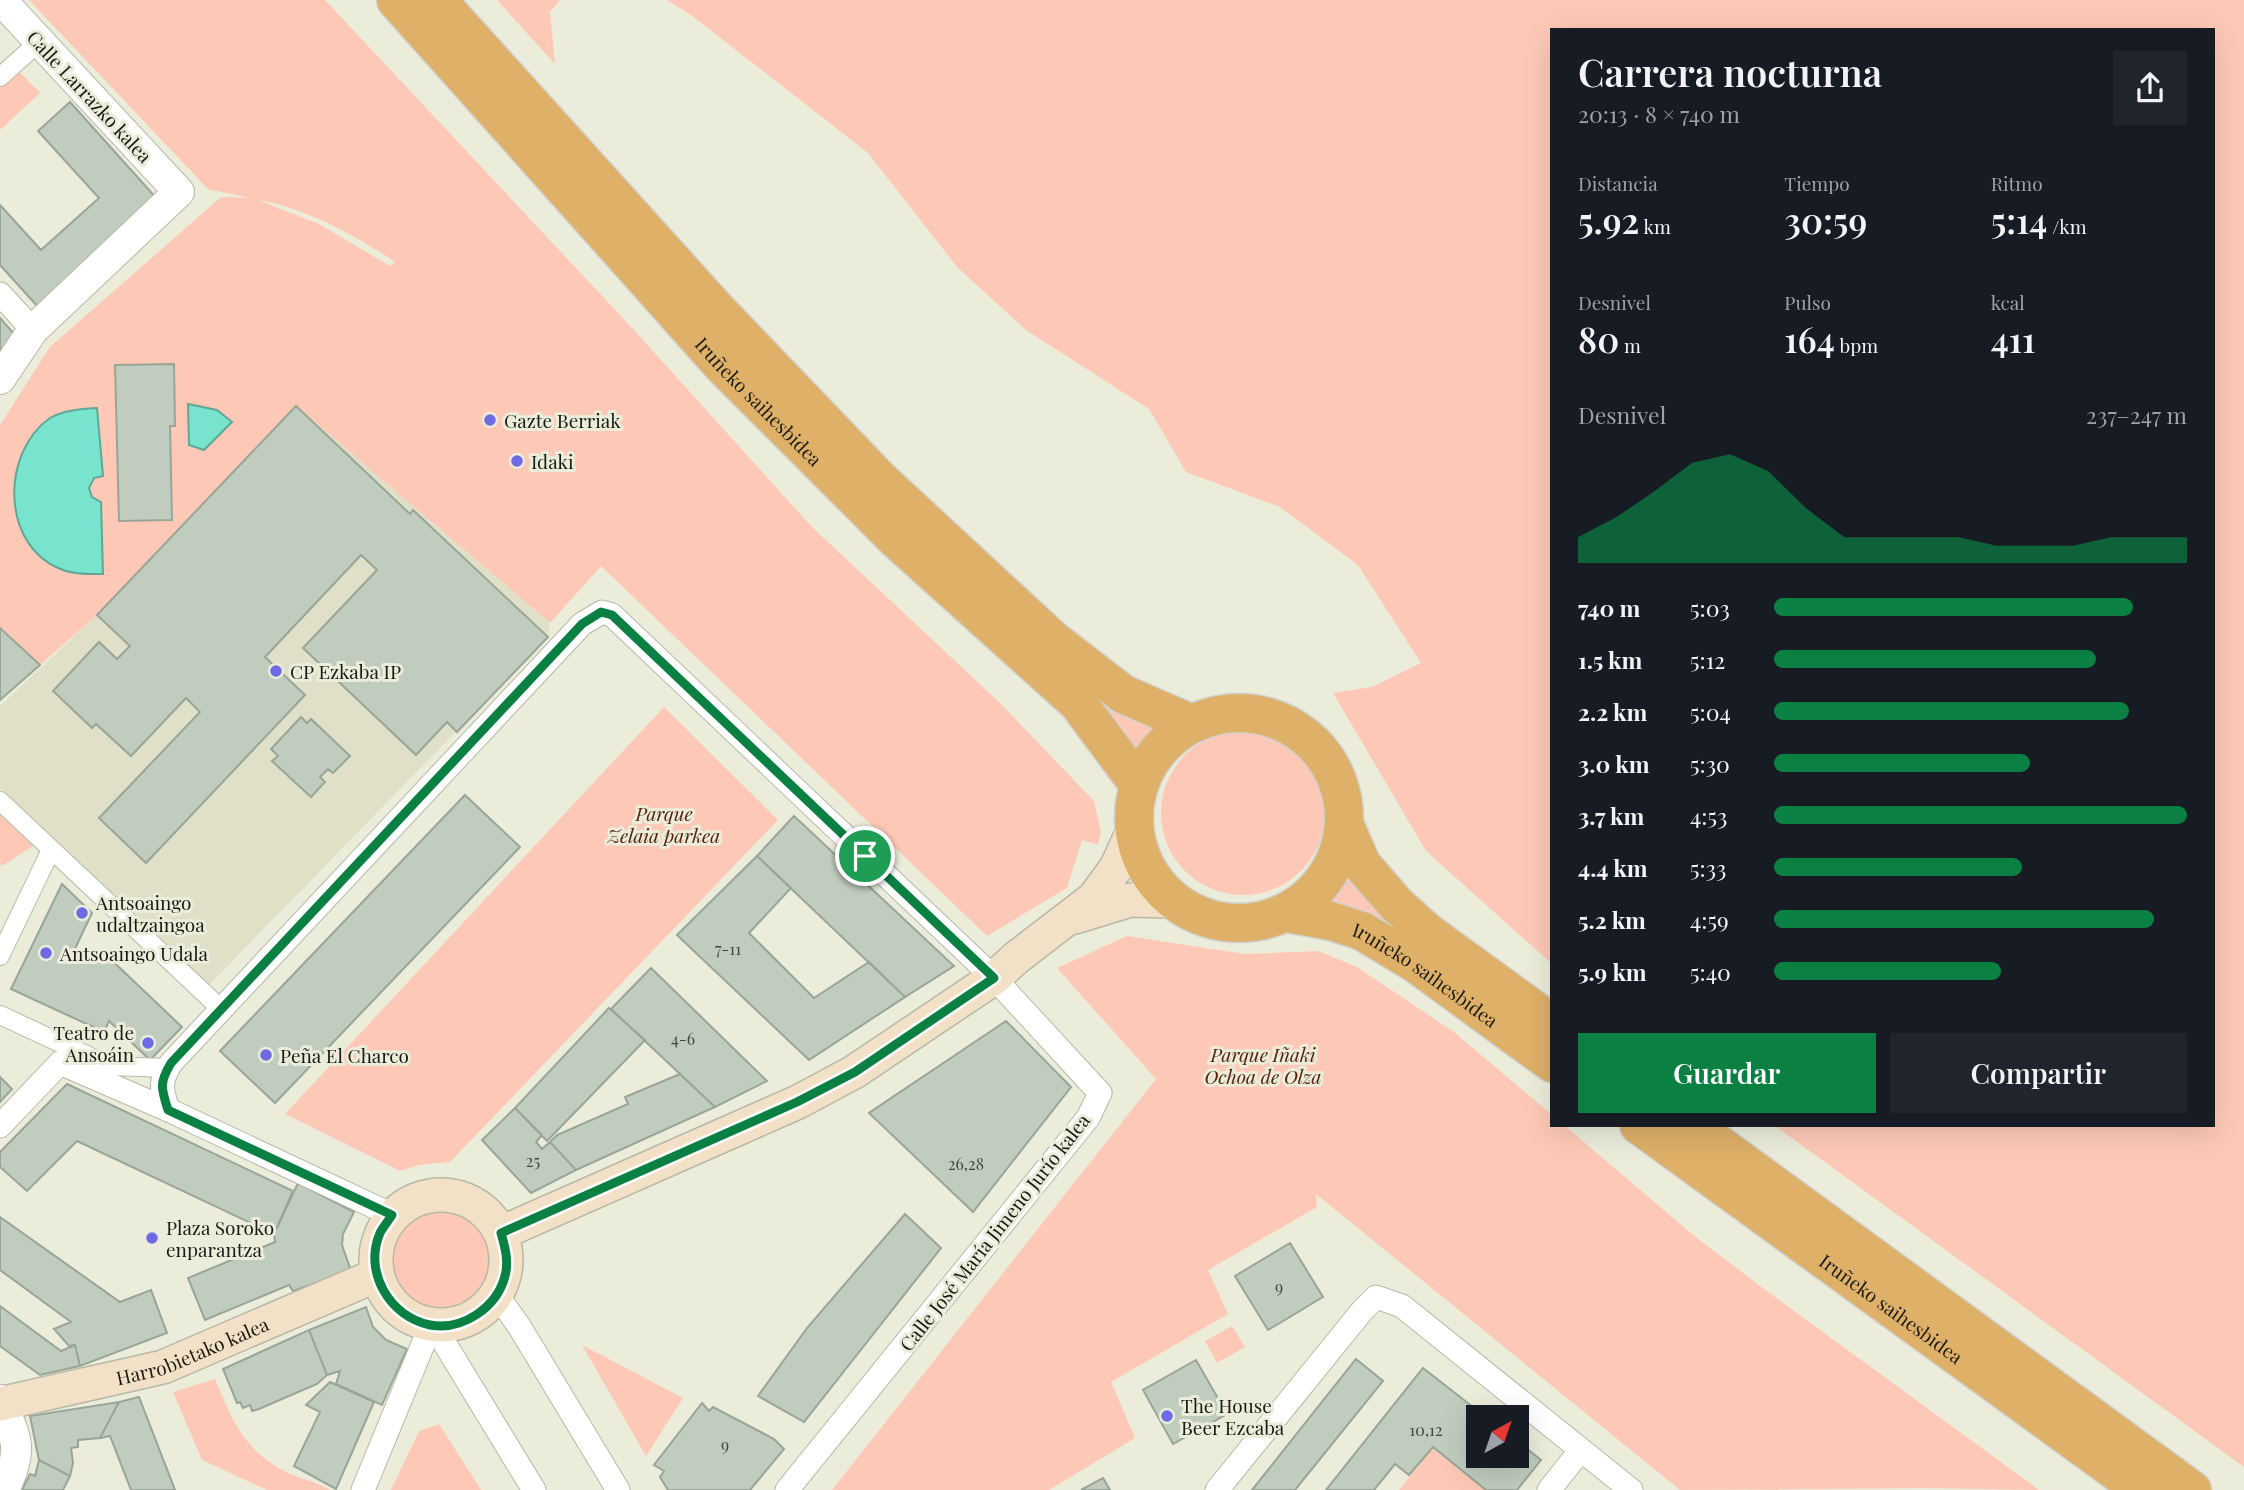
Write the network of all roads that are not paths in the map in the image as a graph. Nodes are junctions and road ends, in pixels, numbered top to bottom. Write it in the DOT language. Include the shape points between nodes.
graph roads {
  1 [pos="1,0"];
  2 [pos="396,0"];
  3 [pos="437,0"];
  4 [pos="40,41"];
  5 [pos="0,77"];
  6 [pos="0,294"];
  7 [pos="33,330"];
  8 [pos="0,379"];
  9 [pos="1192,724"];
  10 [pos="1139,785"];
  11 [pos="0,802"];
  12 [pos="1345,826"];
  13 [pos="1134,829"];
  14 [pos="51,849"];
  15 [pos="1173,901"];
  16 [pos="1287,913"];
  17 [pos="1066,921"];
  18 [pos="0,956"];
  19 [pos="994,978"];
  20 [pos="221,1009"];
  21 [pos="0,1015"];
  22 [pos="1550,1022"];
  23 [pos="1550,1062"];
  24 [pos="168,1068"];
  25 [pos="168,1110"];
  26 [pos="0,1126"];
  27 [pos="1642,1127"];
  28 [pos="1695,1127"];
  29 [pos="392,1215"];
  30 [pos="501,1233"];
  31 [pos="377,1275"];
  32 [pos="497,1295"];
  33 [pos="437,1325"];
  34 [pos="1,1403"];
  35 [pos="1581,1450"];
  36 [pos="4,1490"];
  37 [pos="363,1490"];
  38 [pos="534,1490"];
  39 [pos="618,1490"];
  40 [pos="787,1490"];
  41 [pos="1217,1490"];
  42 [pos="1549,1490"];
  43 [pos="1631,1490"];
  44 [pos="2142,1490"];
  45 [pos="2192,1490"];
  1 -- 4 [label="street, Calle Larrazko kalea"];
  2 -- 10 [label="highway, Iruñeko saihesbidea" via="723,366 897,540 1078,703"];
  3 -- 9 [label="highway, Iruñeko saihesbidea" via="716,309 879,479 1053,640 1123,694"];
  4 -- 5 [label="street"];
  4 -- 7 [label="street, Calle Larrazko kalea" via="179,192"];
  6 -- 7 [label="street"];
  7 -- 8 [label="street"];
  9 -- 10 [label="highway" via="1169,739 1151,760"];
  9 -- 12 [label="highway" via="1222,714 1254,714 1284,723 1310,740 1330,765 1342,794"];
  10 -- 13 [label="highway"];
  11 -- 14 [label="street"];
  12 -- 16 [label="highway" via="1336,861 1316,891"];
  12 -- 22 [label="highway, Iruñeko saihesbidea" via="1362,865 1396,905"];
  13 -- 15 [label="highway" via="1147,868"];
  13 -- 17 [label="main road" via="1116,868 1094,898"];
  14 -- 18 [label="street"];
  14 -- 20 [label="street"];
  15 -- 16 [label="highway" via="1199,916 1228,924 1258,923"];
  15 -- 17 [label="main road" via="1130,900"];
  16 -- 23 [label="highway, Iruñeko saihesbidea" via="1362,931 1415,963"];
  17 -- 19 [label="main road"];
  19 -- 20 [label="street" via="612,615 601,612 582,624"];
  19 -- 30 [label="main road" via="855,1072"];
  19 -- 40 [label="street, Calle José María Jimeno Jurío kalea" via="1100,1093 1088,1118"];
  20 -- 24 [label="street"];
  21 -- 24 [label="street" via="110,1066"];
  24 -- 25 [label="street" via="160,1087"];
  25 -- 26 [label="street" via="60,1063"];
  25 -- 29 [label="street"];
  27 -- 44 [label="highway, Iruñeko saihesbidea"];
  28 -- 45 [label="highway, Iruñeko saihesbidea"];
  29 -- 30 [label="main road" via="409,1202 430,1195 452,1195 489,1215"];
  29 -- 31 [label="main road" via="380,1233"];
  30 -- 32 [label="main road" via="507,1254"];
  31 -- 33 [label="main road" via="397,1308 412,1319"];
  31 -- 34 [label="main road, Harrobietako kalea" via="163,1367"];
  32 -- 33 [label="main road" via="483,1311 465,1321"];
  32 -- 39 [label="street"];
  33 -- 37 [label="street"];
  33 -- 38 [label="street"];
  34 -- 36 [label="street" via="18,1446 16,1466"];
  35 -- 41 [label="street" via="1402,1306 1376,1297"];
  35 -- 42 [label="street"];
  35 -- 43 [label="street"];
}
